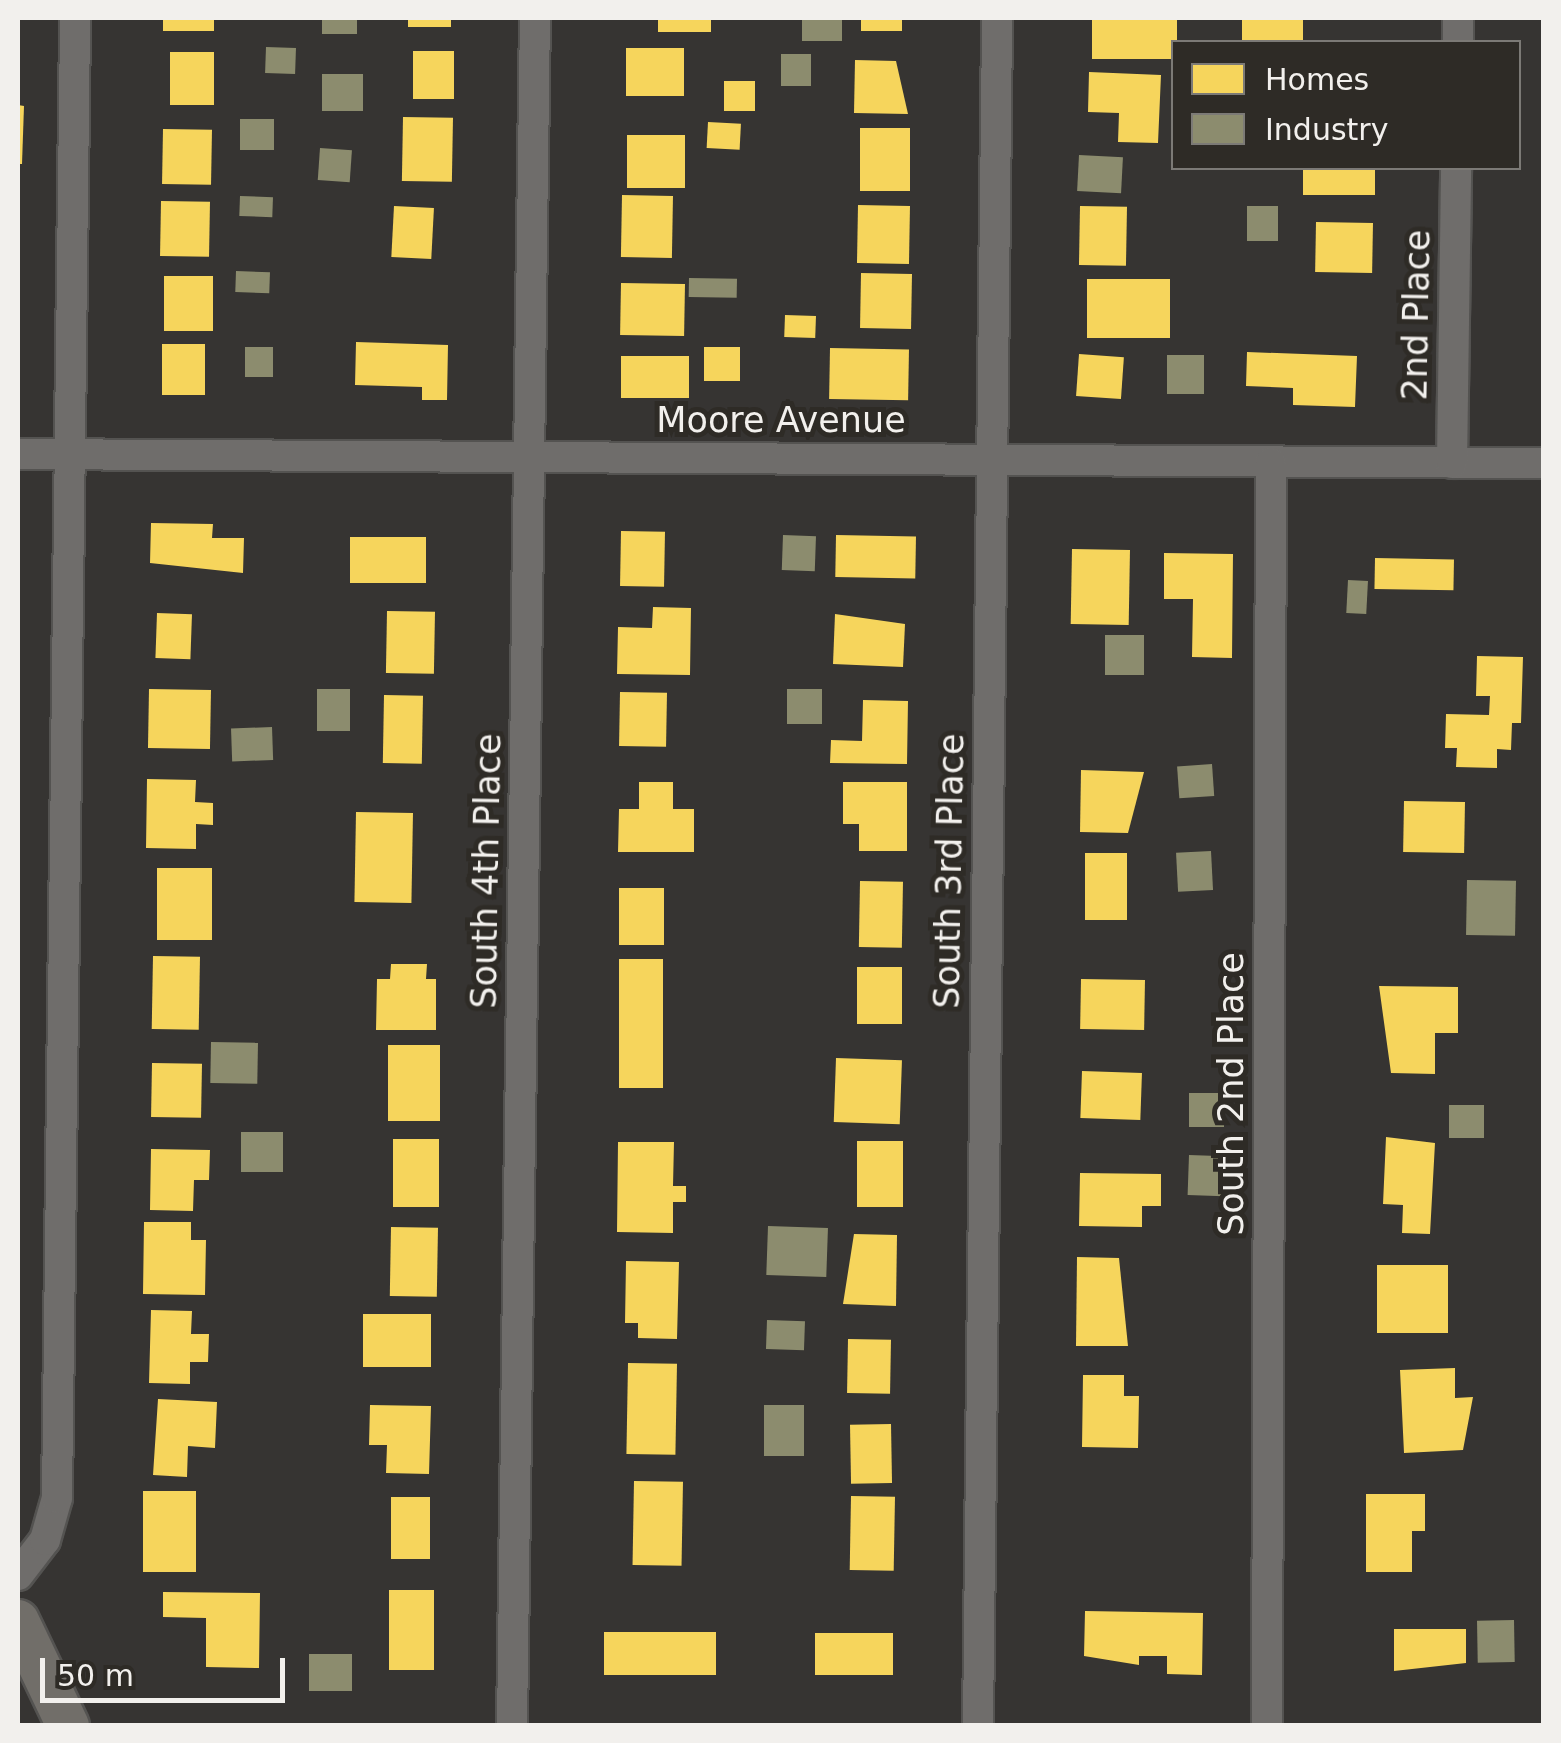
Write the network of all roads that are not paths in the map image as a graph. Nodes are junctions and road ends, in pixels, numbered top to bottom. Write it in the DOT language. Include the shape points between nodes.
graph roads {
  1 [pos="75,18"];
  2 [pos="535,18"];
  3 [pos="997,18"];
  4 [pos="1456,170"];
  5 [pos="18,454"];
  6 [pos="69,454"];
  7 [pos="529,456"];
  8 [pos="991,460"];
  9 [pos="1271,463"];
  10 [pos="1452,463"];
  11 [pos="1544,463"];
  12 [pos="18,1575"];
  13 [pos="18,1622"];
  14 [pos="68,1726"];
  15 [pos="512,1726"];
  16 [pos="978,1726"];
  17 [pos="1266,1726"];
  1 -- 6 [label="street"];
  2 -- 7 [label="street, South 4th Place"];
  3 -- 8 [label="street, South 3rd Place"];
  4 -- 10 [label="street, 2nd Place"];
  5 -- 6 [label="street, Moore Avenue"];
  6 -- 7 [label="street, Moore Avenue"];
  6 -- 12 [label="street" via="57,1498 45,1540"];
  7 -- 8 [label="street, Moore Avenue"];
  7 -- 15 [label="street, South 4th Place"];
  8 -- 9 [label="street, Moore Avenue"];
  8 -- 16 [label="street, South 3rd Place"];
  9 -- 10 [label="street, Moore Avenue"];
  9 -- 17 [label="street, South 2nd Place"];
  10 -- 11 [label="street, Moore Avenue"];
  13 -- 14 [label="street"];
}
